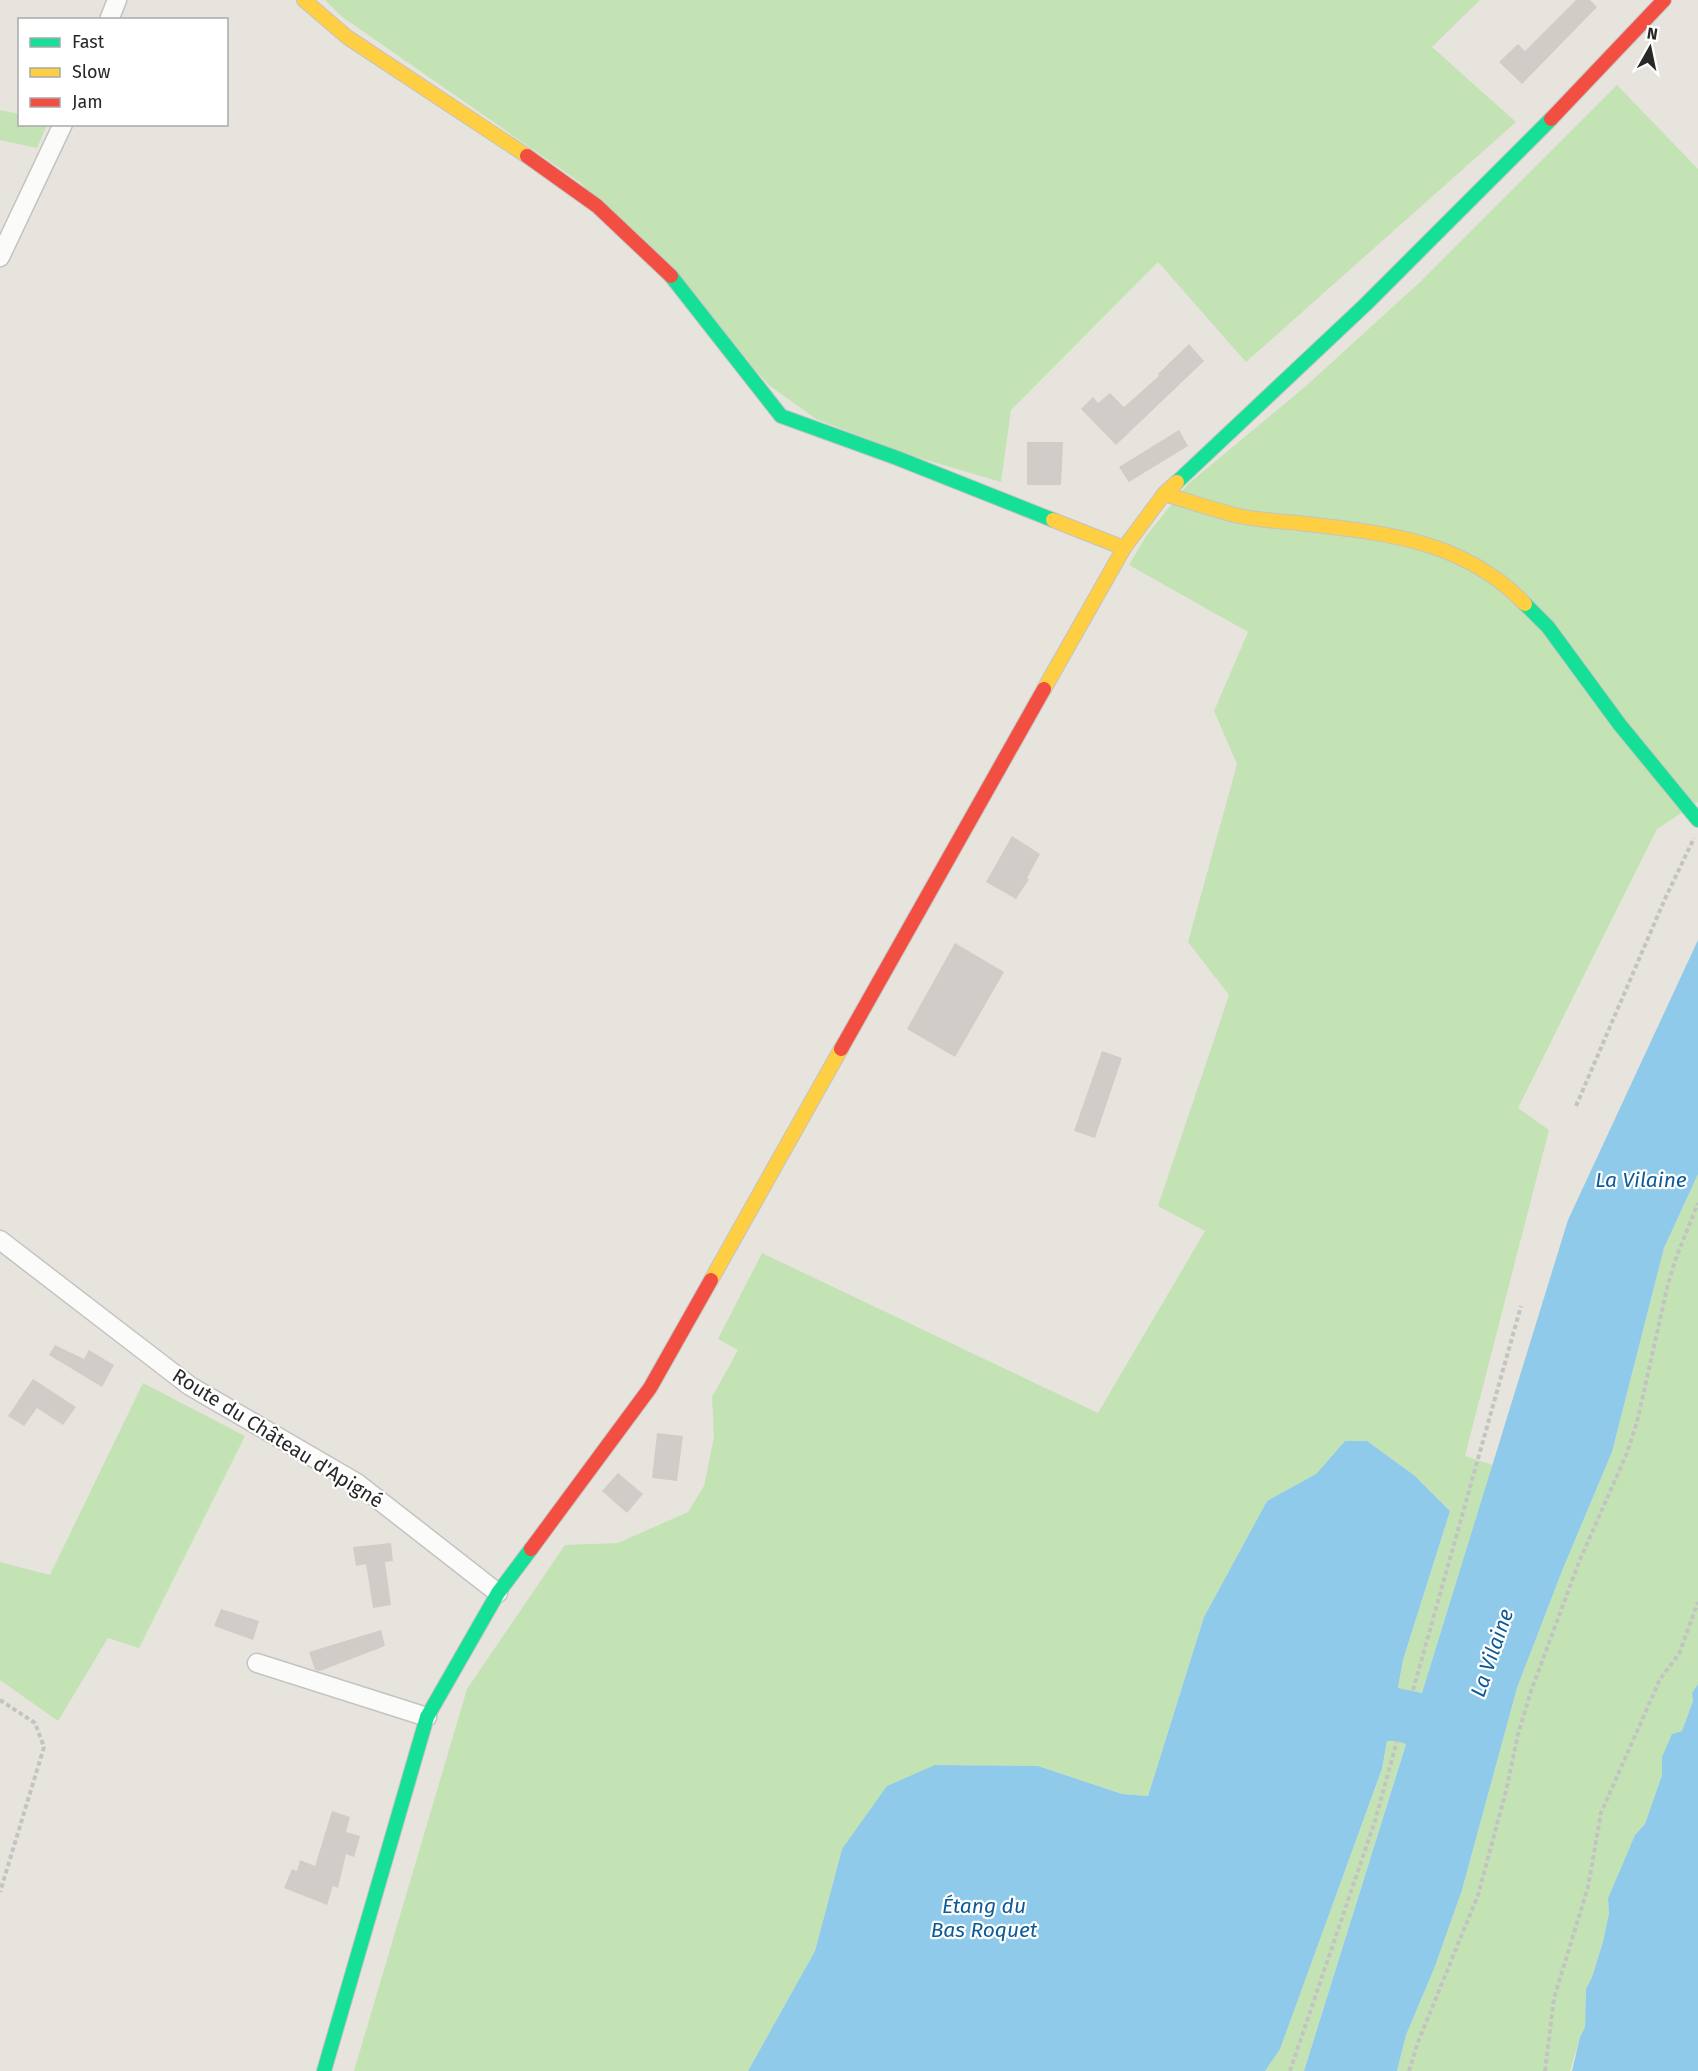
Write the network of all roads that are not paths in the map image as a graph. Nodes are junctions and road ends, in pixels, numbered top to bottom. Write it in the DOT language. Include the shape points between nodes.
graph roads {
  1 [pos="117,0"];
  2 [pos="304,0"];
  3 [pos="1664,0"];
  4 [pos="110,18"];
  5 [pos="62,126"];
  6 [pos="0,257"];
  7 [pos="1164,494"];
  8 [pos="1124,548"];
  9 [pos="1698,820"];
  10 [pos="0,1240"];
  11 [pos="498,1593"];
  12 [pos="257,1663"];
  13 [pos="427,1717"];
  14 [pos="324,2071"];
  1 -- 4 [label="street"];
  2 -- 8 [label="street" via="347,37 597,206 676,280 781,416"];
  3 -- 7 [label="street" via="1365,305"];
  5 -- 6 [label="street"];
  7 -- 8 [label="street"];
  7 -- 9 [label="street" via="1240,516 1350,529 1432,544 1477,564 1507,585 1548,627 1620,725"];
  8 -- 11 [label="street" via="650,1388"];
  10 -- 11 [label="street, Route du Château d'Apigné" via="190,1386 357,1483"];
  11 -- 13 [label="street"];
  12 -- 13 [label="street"];
  13 -- 14 [label="street"];
}
